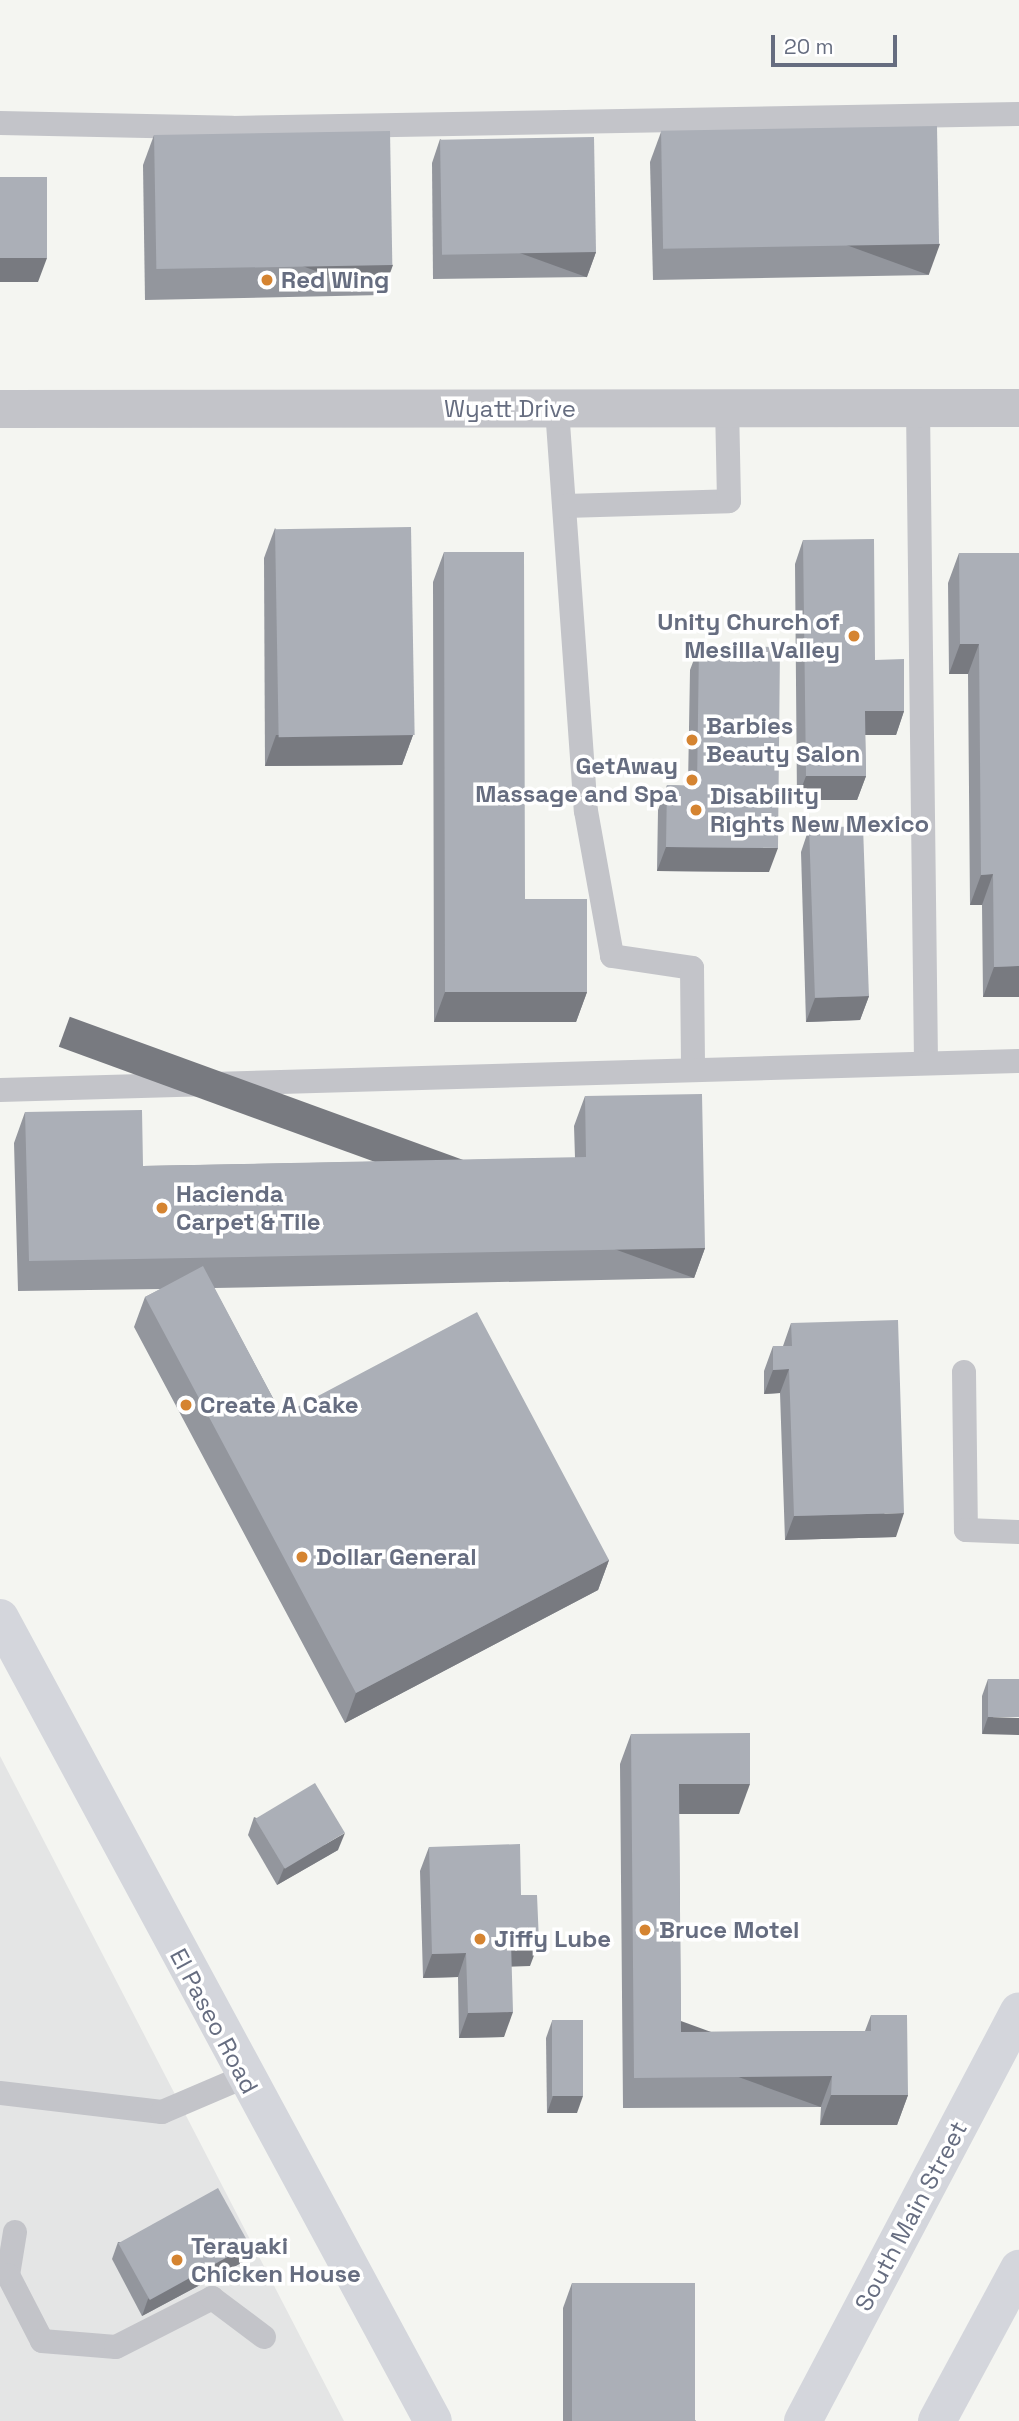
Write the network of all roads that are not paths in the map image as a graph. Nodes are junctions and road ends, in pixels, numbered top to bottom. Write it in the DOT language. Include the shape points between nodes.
graph roads {
  1 [pos="1019,114"];
  2 [pos="0,123"];
  3 [pos="918,408"];
  4 [pos="1019,408"];
  5 [pos="0,409"];
  6 [pos="557,409"];
  7 [pos="727,409"];
  8 [pos="565,506"];
  9 [pos="1019,1061"];
  10 [pos="926,1062"];
  11 [pos="693,1067"];
  12 [pos="0,1090"];
  13 [pos="964,1371"];
  14 [pos="1019,1532"];
  15 [pos="0,1618"];
  16 [pos="1019,2011"];
  17 [pos="244,2077"];
  18 [pos="0,2093"];
  19 [pos="15,2232"];
  20 [pos="1019,2269"];
  21 [pos="264,2337"];
  22 [pos="433,2421"];
  23 [pos="803,2421"];
  24 [pos="937,2421"];
  1 -- 2 [label="lane" via="232,128"];
  3 -- 4 [label="street, Wyatt Drive"];
  3 -- 7 [label="street, Wyatt Drive"];
  3 -- 10 [label="lane"];
  5 -- 6 [label="street, Wyatt Drive"];
  6 -- 7 [label="street, Wyatt Drive"];
  6 -- 8 [label="lane"];
  7 -- 8 [label="lane" via="730,501"];
  8 -- 11 [label="lane" via="586,811 612,956 692,968"];
  9 -- 10 [label="lane"];
  10 -- 11 [label="lane"];
  11 -- 12 [label="lane"];
  13 -- 14 [label="lane" via="967,1530"];
  15 -- 17 [label="main road, El Paseo Road"];
  16 -- 23 [label="main road, South Main Street"];
  17 -- 18 [label="lane" via="162,2112"];
  17 -- 22 [label="main road, El Paseo Road"];
  19 -- 21 [label="lane" via="8,2276 42,2341 116,2347 212,2298"];
  20 -- 24 [label="main road"];
}
